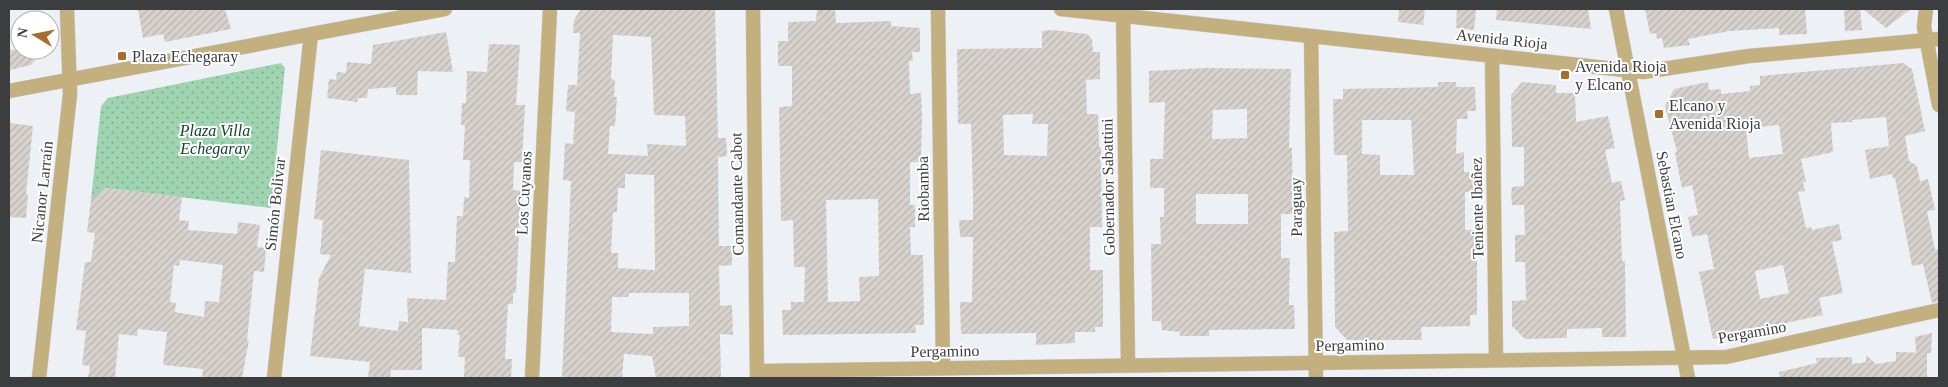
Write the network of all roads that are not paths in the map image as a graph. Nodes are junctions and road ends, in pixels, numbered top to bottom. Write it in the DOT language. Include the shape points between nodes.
graph roads {
  1 [pos="67,9"];
  2 [pos="445,9"];
  3 [pos="550,9"];
  4 [pos="753,9"];
  5 [pos="938,9"];
  6 [pos="1061,9"];
  7 [pos="1616,9"];
  8 [pos="1926,9"];
  9 [pos="1123,12"];
  10 [pos="311,34"];
  11 [pos="1311,36"];
  12 [pos="1933,41"];
  13 [pos="1492,56"];
  14 [pos="1628,70"];
  15 [pos="69,79"];
  16 [pos="9,91"];
  17 [pos="1939,105"];
  18 [pos="1939,310"];
  19 [pos="1684,357"];
  20 [pos="1496,360"];
  21 [pos="1316,363"];
  22 [pos="1128,366"];
  23 [pos="943,368"];
  24 [pos="757,375"];
  25 [pos="40,378"];
  26 [pos="274,378"];
  27 [pos="532,378"];
  28 [pos="1316,378"];
  29 [pos="1688,378"];
  1 -- 15 [label="street, Nicanor Larraín"];
  2 -- 10 [label="street"];
  3 -- 27 [label="street, Los Cuyanos"];
  4 -- 24 [label="street, Comandante Cabot"];
  5 -- 23 [label="street, Riobamba"];
  6 -- 9 [label="street, Avenida Rioja"];
  7 -- 14 [label="street, Sebastian Elcano"];
  8 -- 12 [label="street" via="1924,27"];
  9 -- 11 [label="street, Avenida Rioja"];
  9 -- 22 [label="street, Gobernador Sabattini"];
  10 -- 15 [label="street"];
  10 -- 26 [label="street, Simón Bolivar"];
  11 -- 13 [label="street, Avenida Rioja"];
  11 -- 21 [label="street, Paraguay"];
  12 -- 14 [label="street, Avenida Rioja" via="1749,56 1643,72"];
  12 -- 17 [label="street"];
  13 -- 14 [label="street, Avenida Rioja"];
  13 -- 20 [label="street, Teniente Ibañez"];
  14 -- 19 [label="street, Sebastian Elcano"];
  15 -- 16 [label="street"];
  15 -- 25 [label="street, Nicanor Larraín"];
  18 -- 19 [label="street, Pergamino" via="1726,357"];
  19 -- 20 [label="street, Pergamino"];
  19 -- 29 [label="street, Sebastian Elcano"];
  20 -- 21 [label="street, Pergamino"];
  21 -- 22 [label="street, Pergamino"];
  21 -- 28 [label="street, Paraguay"];
  22 -- 23 [label="street, Pergamino"];
  23 -- 24 [label="street, Pergamino"];
}
